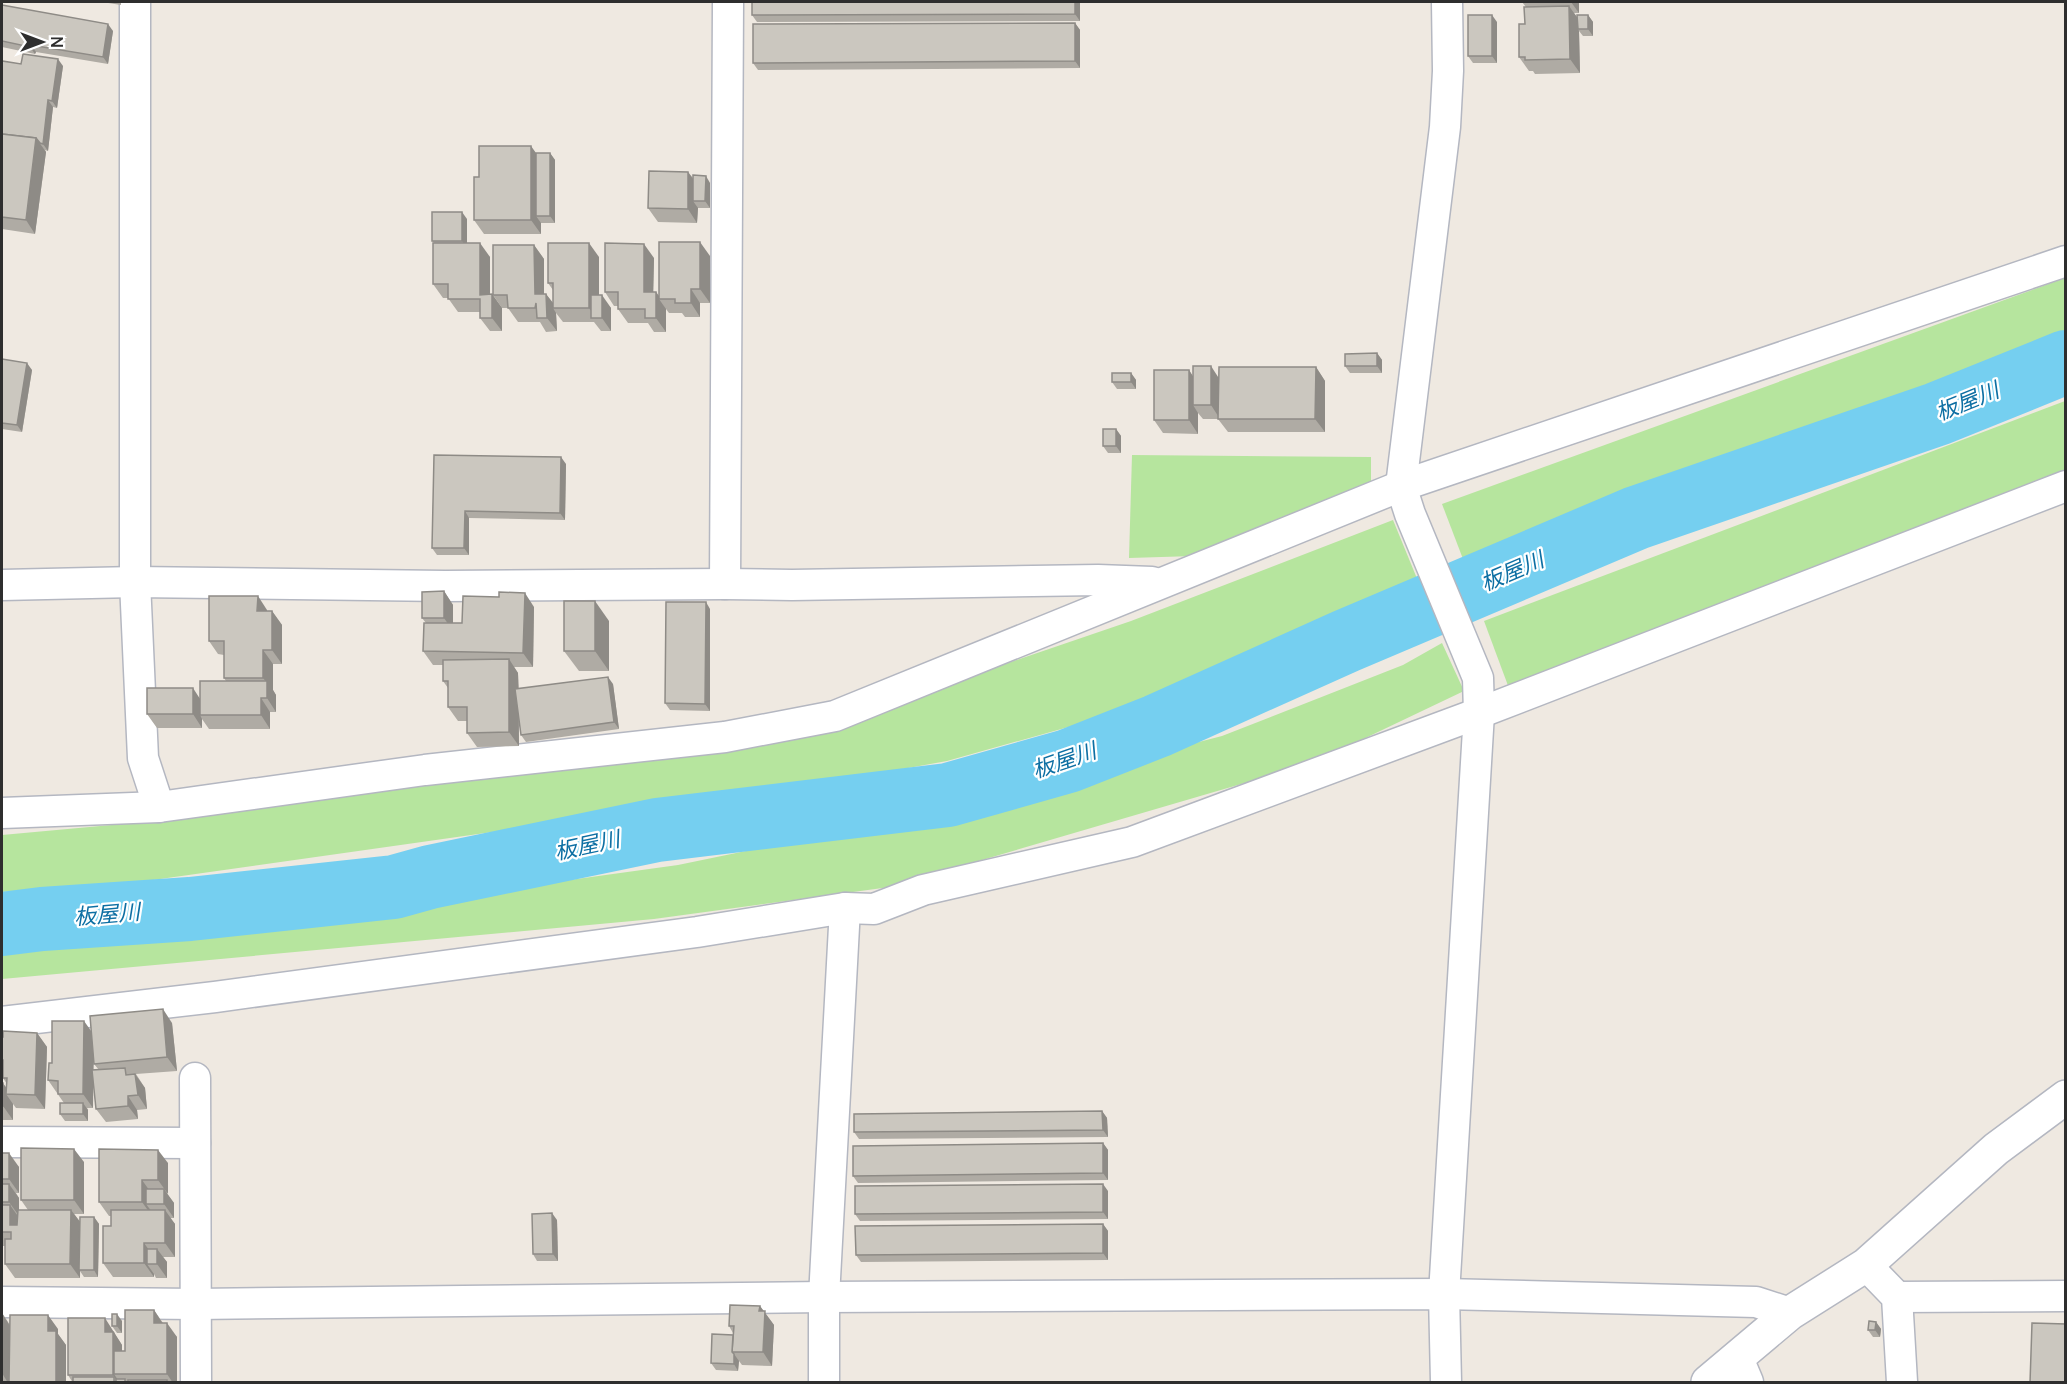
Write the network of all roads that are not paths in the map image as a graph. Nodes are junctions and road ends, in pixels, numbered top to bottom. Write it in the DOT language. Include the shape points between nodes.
graph roads {
  1 [pos="135,2"];
  2 [pos="728,2"];
  3 [pos="1447,2"];
  4 [pos="2066,261"];
  5 [pos="1401,486"];
  6 [pos="2066,486"];
  7 [pos="135,582"];
  8 [pos="1164,582"];
  9 [pos="725,584"];
  10 [pos="2,585"];
  11 [pos="1479,713"];
  12 [pos="159,807"];
  13 [pos="2,813"];
  14 [pos="845,908"];
  15 [pos="2,1022"];
  16 [pos="195,1078"];
  17 [pos="2066,1097"];
  18 [pos="2,1142"];
  19 [pos="195,1143"];
  20 [pos="1866,1265"];
  21 [pos="1444,1294"];
  22 [pos="2066,1296"];
  23 [pos="824,1297"];
  24 [pos="1897,1297"];
  25 [pos="2,1302"];
  26 [pos="196,1304"];
  27 [pos="1790,1313"];
  28 [pos="1743,1370"];
  29 [pos="196,1383"];
  30 [pos="824,1383"];
  31 [pos="1446,1383"];
  32 [pos="1708,1383"];
  33 [pos="1902,1383"];
  1 -- 7 [label="street"];
  2 -- 9 [label="street"];
  3 -- 5 [label="street" via="1445,127"];
  4 -- 5 [label="street"];
  5 -- 8 [label="street"];
  5 -- 11 [label="street" via="1478,678"];
  6 -- 11 [label="street"];
  7 -- 9 [label="street"];
  7 -- 10 [label="street"];
  7 -- 12 [label="street" via="143,758"];
  8 -- 9 [label="street"];
  8 -- 12 [label="street" via="835,716 725,737 425,770"];
  11 -- 14 [label="street" via="1132,842 923,890 874,909"];
  11 -- 21 [label="street"];
  12 -- 13 [label="street"];
  14 -- 15 [label="street" via="697,932"];
  14 -- 23 [label="street"];
  16 -- 19 [label="street"];
  17 -- 20 [label="street" via="1996,1149"];
  18 -- 19 [label="street"];
  19 -- 26 [label="street"];
  20 -- 24 [label="street"];
  20 -- 27 [label="street"];
  21 -- 23 [label="street"];
  21 -- 27 [label="street" via="1756,1302"];
  21 -- 31 [label="street"];
  22 -- 24 [label="street"];
  23 -- 26 [label="street"];
  23 -- 30 [label="street"];
  24 -- 33 [label="street"];
  25 -- 26 [label="street"];
  26 -- 29 [label="street"];
  27 -- 28 [label="street"];
  28 -- 32 [label="street"];
}
